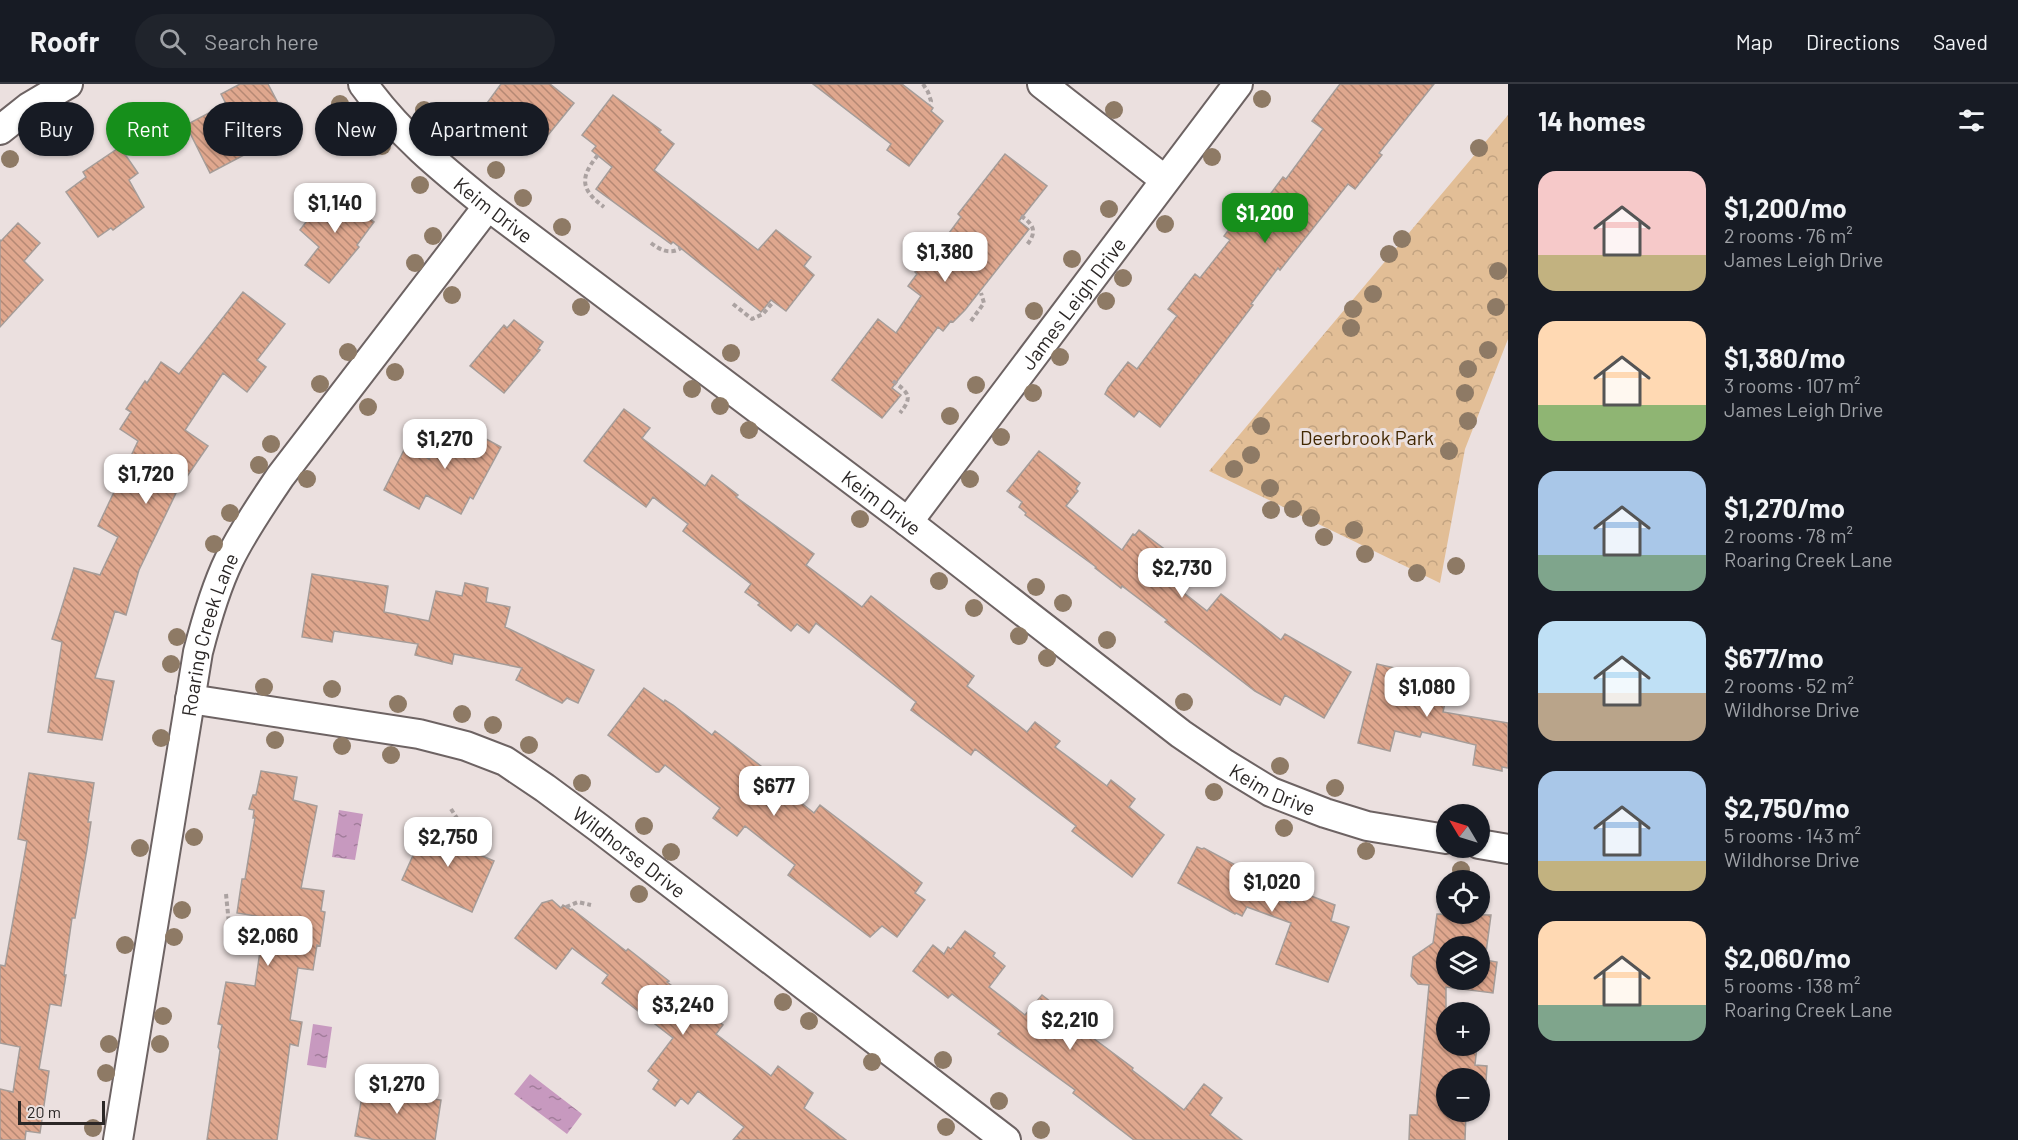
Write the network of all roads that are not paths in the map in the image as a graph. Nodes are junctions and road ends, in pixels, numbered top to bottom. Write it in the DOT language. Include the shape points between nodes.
graph roads {
  1 [pos="68,84"];
  2 [pos="363,84"];
  3 [pos="1042,84"];
  4 [pos="1238,84"];
  5 [pos="0,130"];
  6 [pos="1165,180"];
  7 [pos="488,206"];
  8 [pos="908,522"];
  9 [pos="190,699"];
  10 [pos="1436,837"];
  11 [pos="1490,846"];
  12 [pos="1508,849"];
  13 [pos="118,1140"];
  14 [pos="1006,1140"];
  1 -- 5 [label="street"];
  2 -- 7 [label="street, Keim Drive" via="400,131"];
  3 -- 6 [label="street"];
  4 -- 6 [label="street, James Leigh Drive"];
  6 -- 8 [label="street, James Leigh Drive"];
  7 -- 8 [label="street, Keim Drive"];
  7 -- 9 [label="street, Roaring Creek Lane" via="253,517 229,560 210,609"];
  8 -- 10 [label="street, Keim Drive" via="1109,680 1234,770 1271,792 1325,813 1366,826"];
  9 -- 13 [label="street, Roaring Creek Lane"];
  9 -- 14 [label="street, Wildhorse Drive" via="419,734 505,761"];
  11 -- 12 [label="street"];
}
